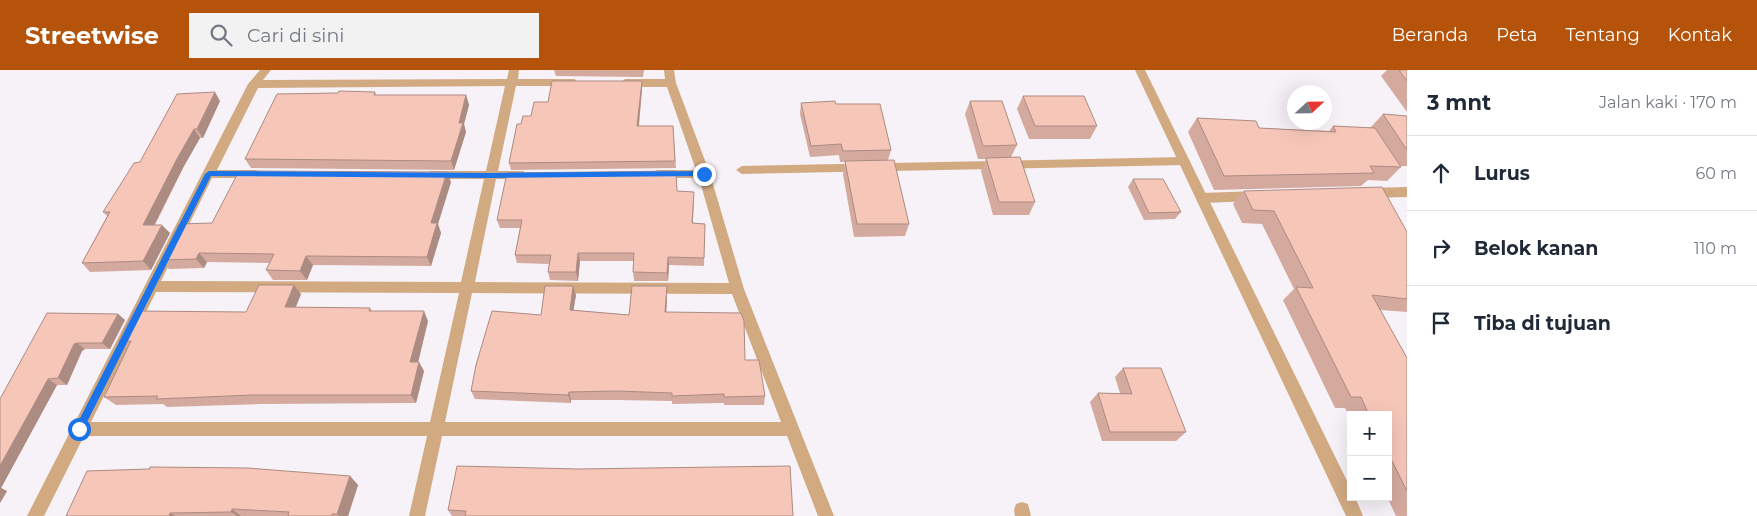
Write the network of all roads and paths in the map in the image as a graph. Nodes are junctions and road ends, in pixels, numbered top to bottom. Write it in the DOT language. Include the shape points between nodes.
graph roads {
  1 [pos="266,70"];
  2 [pos="1140,70"];
  3 [pos="512,76"];
  4 [pos="670,77"];
  5 [pos="586,83"];
  6 [pos="615,83"];
  7 [pos="254,84"];
  8 [pos="1184,161"];
  9 [pos="742,170"];
  10 [pos="209,174"];
  11 [pos="267,174"];
  12 [pos="646,174"];
  13 [pos="704,174"];
  14 [pos="413,175"];
  15 [pos="539,175"];
  16 [pos="491,176"];
  17 [pos="1407,192"];
  18 [pos="1358,193"];
  19 [pos="1270,196"];
  20 [pos="1202,198"];
  21 [pos="152,286"];
  22 [pos="467,288"];
  23 [pos="737,289"];
  24 [pos="79,429"];
  25 [pos="436,429"];
  26 [pos="792,429"];
  27 [pos="35,516"];
  28 [pos="417,516"];
  29 [pos="826,516"];
  30 [pos="1355,516"];
  1 -- 7 [label="street"];
  2 -- 8 [label="street"];
  3 -- 5 [label="street"];
  3 -- 7 [label="street"];
  3 -- 16 [label="street"];
  4 -- 6 [label="street"];
  4 -- 13 [label="street"];
  7 -- 10 [label="street"];
  8 -- 9 [label="street"];
  8 -- 20 [label="street"];
  10 -- 11 [label="street"];
  10 -- 21 [label="street"];
  12 -- 13 [label="street"];
  13 -- 23 [label="street"];
  14 -- 16 [label="street"];
  15 -- 16 [label="street"];
  16 -- 22 [label="street"];
  17 -- 18 [label="street"];
  19 -- 20 [label="street"];
  20 -- 30 [label="street"];
  21 -- 22 [label="street"];
  21 -- 24 [label="street"];
  22 -- 23 [label="street"];
  22 -- 25 [label="street"];
  23 -- 26 [label="street"];
  24 -- 25 [label="street"];
  24 -- 27 [label="street"];
  25 -- 26 [label="street"];
  25 -- 28 [label="street"];
  26 -- 29 [label="street"];
}
